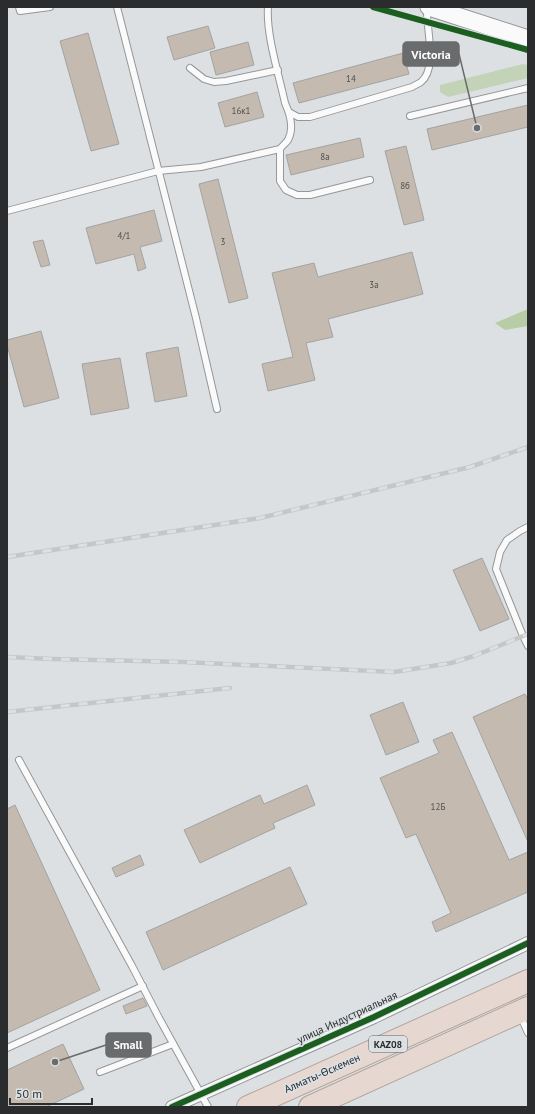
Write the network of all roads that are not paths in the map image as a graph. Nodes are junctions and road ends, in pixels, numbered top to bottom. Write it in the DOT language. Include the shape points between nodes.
graph roads {
  1 [pos="19,7"];
  2 [pos="50,7"];
  3 [pos="117,7"];
  4 [pos="268,7"];
  5 [pos="428,7"];
  6 [pos="528,39"];
  7 [pos="190,68"];
  8 [pos="278,70"];
  9 [pos="528,88"];
  10 [pos="289,112"];
  11 [pos="410,116"];
  12 [pos="280,149"];
  13 [pos="158,171"];
  14 [pos="370,180"];
  15 [pos="7,211"];
  16 [pos="216,409"];
  17 [pos="528,527"];
  18 [pos="528,646"];
  19 [pos="19,760"];
  20 [pos="528,943"];
  21 [pos="528,980"];
  22 [pos="143,986"];
  23 [pos="523,1010"];
  24 [pos="528,1032"];
  25 [pos="173,1044"];
  26 [pos="7,1048"];
  27 [pos="100,1072"];
  28 [pos="200,1094"];
  29 [pos="172,1107"];
  30 [pos="208,1107"];
  31 [pos="248,1107"];
  32 [pos="310,1107"];
  1 -- 2 [label="lane" via="20,11"];
  3 -- 13 [label="lane"];
  4 -- 8 [label="lane" via="267,17"];
  5 -- 6 [label="main road"];
  5 -- 10 [label="lane" via="426,18 430,57 429,67 421,82 310,118 298,117"];
  7 -- 8 [label="lane" via="204,79 214,82"];
  8 -- 10 [label="lane"];
  9 -- 11 [label="lane"];
  10 -- 12 [label="lane" via="291,132 288,141"];
  12 -- 13 [label="lane" via="201,167"];
  12 -- 14 [label="lane" via="280,181 286,190 297,195 310,195"];
  13 -- 15 [label="lane"];
  13 -- 16 [label="lane" via="196,318"];
  17 -- 18 [label="lane" via="507,540 500,552 496,569"];
  19 -- 22 [label="lane"];
  20 -- 28 [label="street, улица Индустриальная"];
  21 -- 31 [label="highway, Алматы-Өскемен / KAZ08"];
  22 -- 25 [label="lane"];
  22 -- 26 [label="lane"];
  23 -- 24 [label="lane"];
  23 -- 32 [label="highway, KAZ08"];
  25 -- 27 [label="lane"];
  25 -- 28 [label="lane"];
  28 -- 29 [label="street, улица Индустриальная"];
  28 -- 30 [label="lane"];
}
